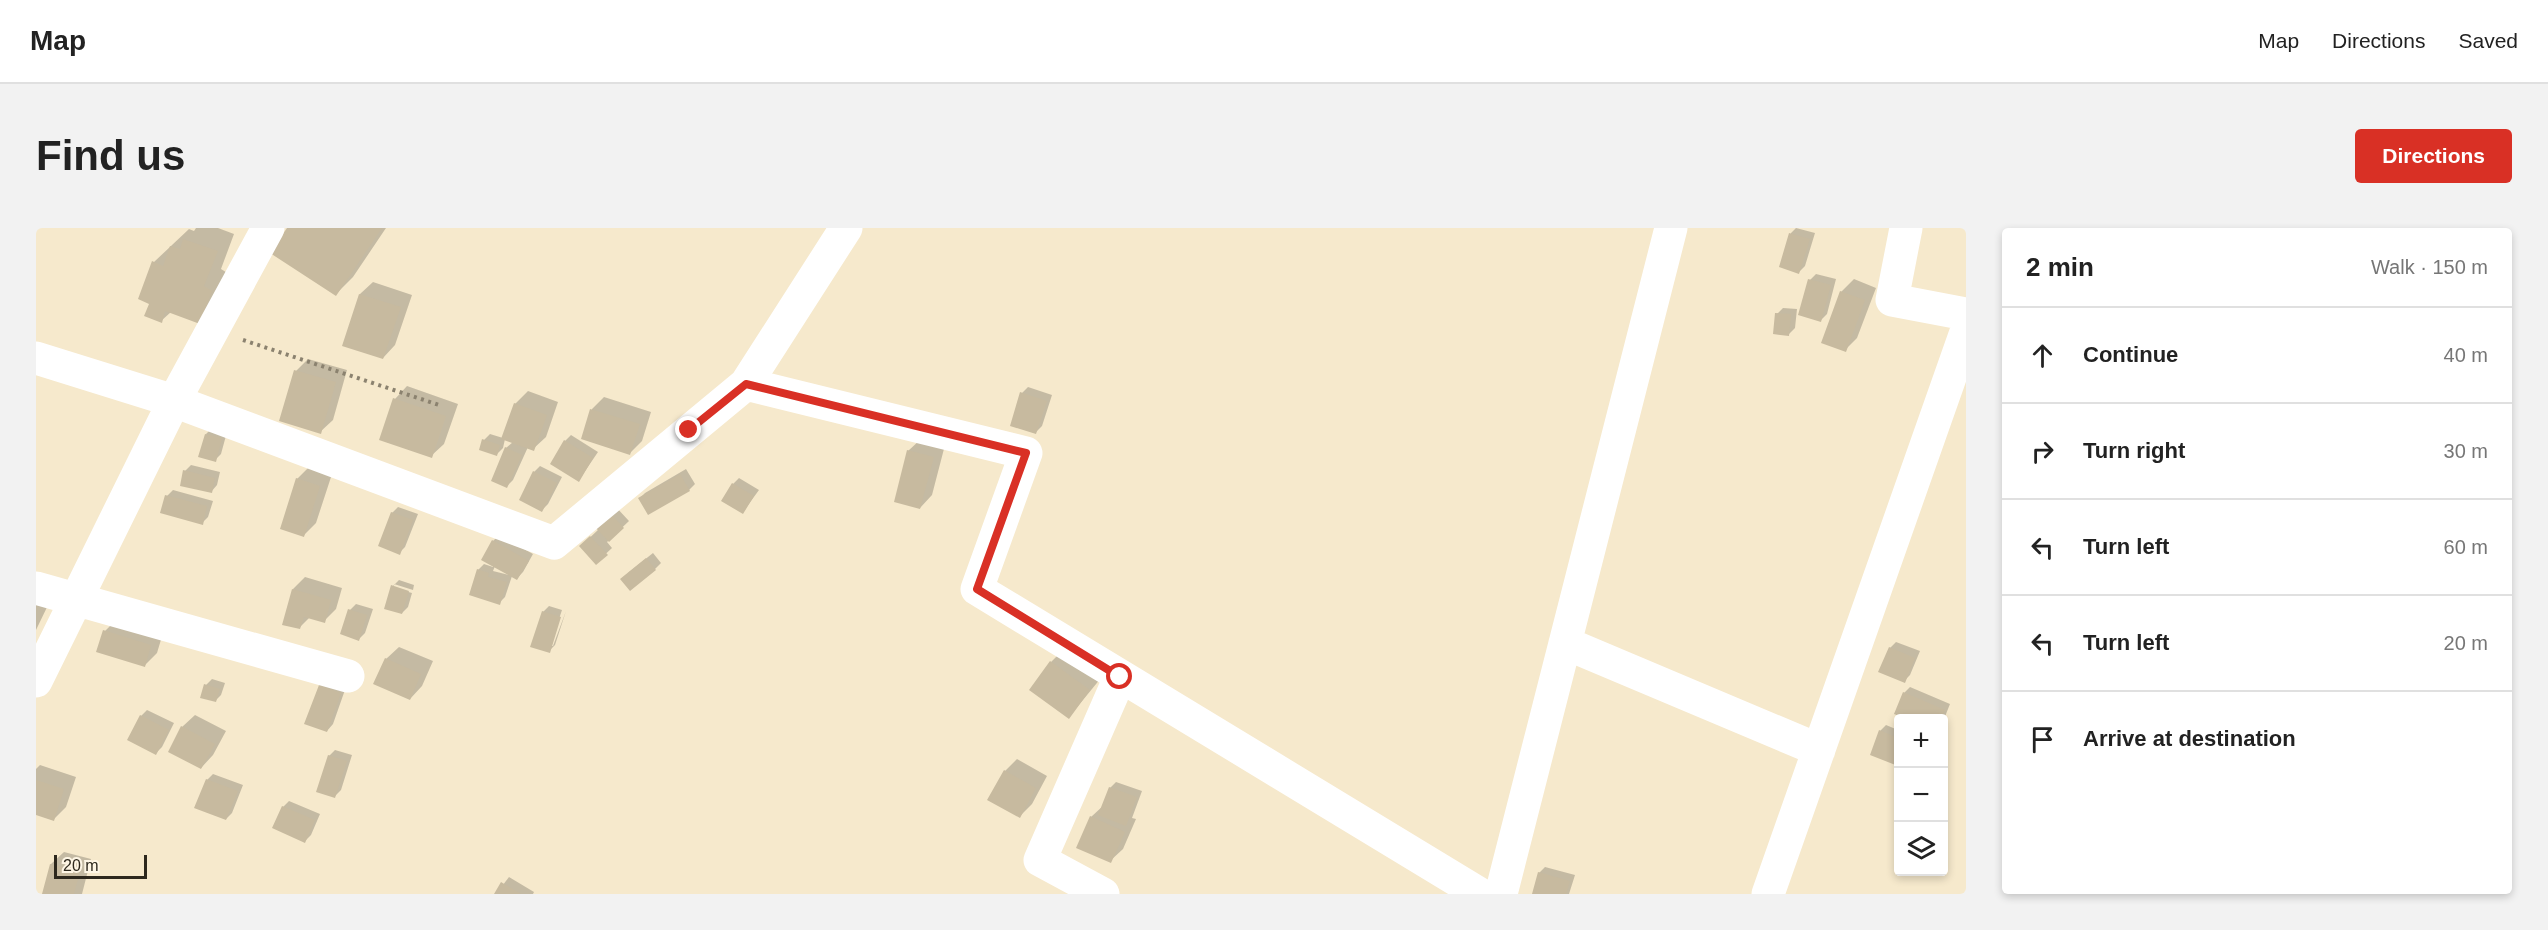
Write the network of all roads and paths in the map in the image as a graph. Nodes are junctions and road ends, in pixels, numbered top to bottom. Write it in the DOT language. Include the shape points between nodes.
graph roads {
  1 [pos="268,228"];
  2 [pos="846,228"];
  3 [pos="1671,228"];
  4 [pos="1906,228"];
  5 [pos="1966,314"];
  6 [pos="213,330"];
  7 [pos="1966,332"];
  8 [pos="36,358"];
  9 [pos="746,384"];
  10 [pos="174,401"];
  11 [pos="439,405"];
  12 [pos="36,588"];
  13 [pos="76,599"];
  14 [pos="1565,643"];
  15 [pos="348,676"];
  16 [pos="1120,677"];
  17 [pos="36,681"];
  18 [pos="1819,750"];
  19 [pos="1103,894"];
  20 [pos="1480,894"];
  21 [pos="1501,894"];
  22 [pos="1768,894"];
  1 -- 6 [label="street"];
  2 -- 9 [label="street"];
  3 -- 14 [label="street"];
  4 -- 5 [label="street" via="1892,300"];
  6 -- 10 [label="street"];
  6 -- 11 [label="path"];
  7 -- 18 [label="street"];
  8 -- 10 [label="street"];
  9 -- 10 [label="street" via="554,543"];
  9 -- 16 [label="street" via="1026,453 977,589"];
  10 -- 13 [label="street"];
  12 -- 13 [label="street"];
  13 -- 15 [label="street"];
  13 -- 17 [label="street"];
  14 -- 18 [label="street"];
  14 -- 21 [label="street"];
  16 -- 19 [label="street" via="1040,860"];
  16 -- 20 [label="street"];
  18 -- 22 [label="street"];
}
